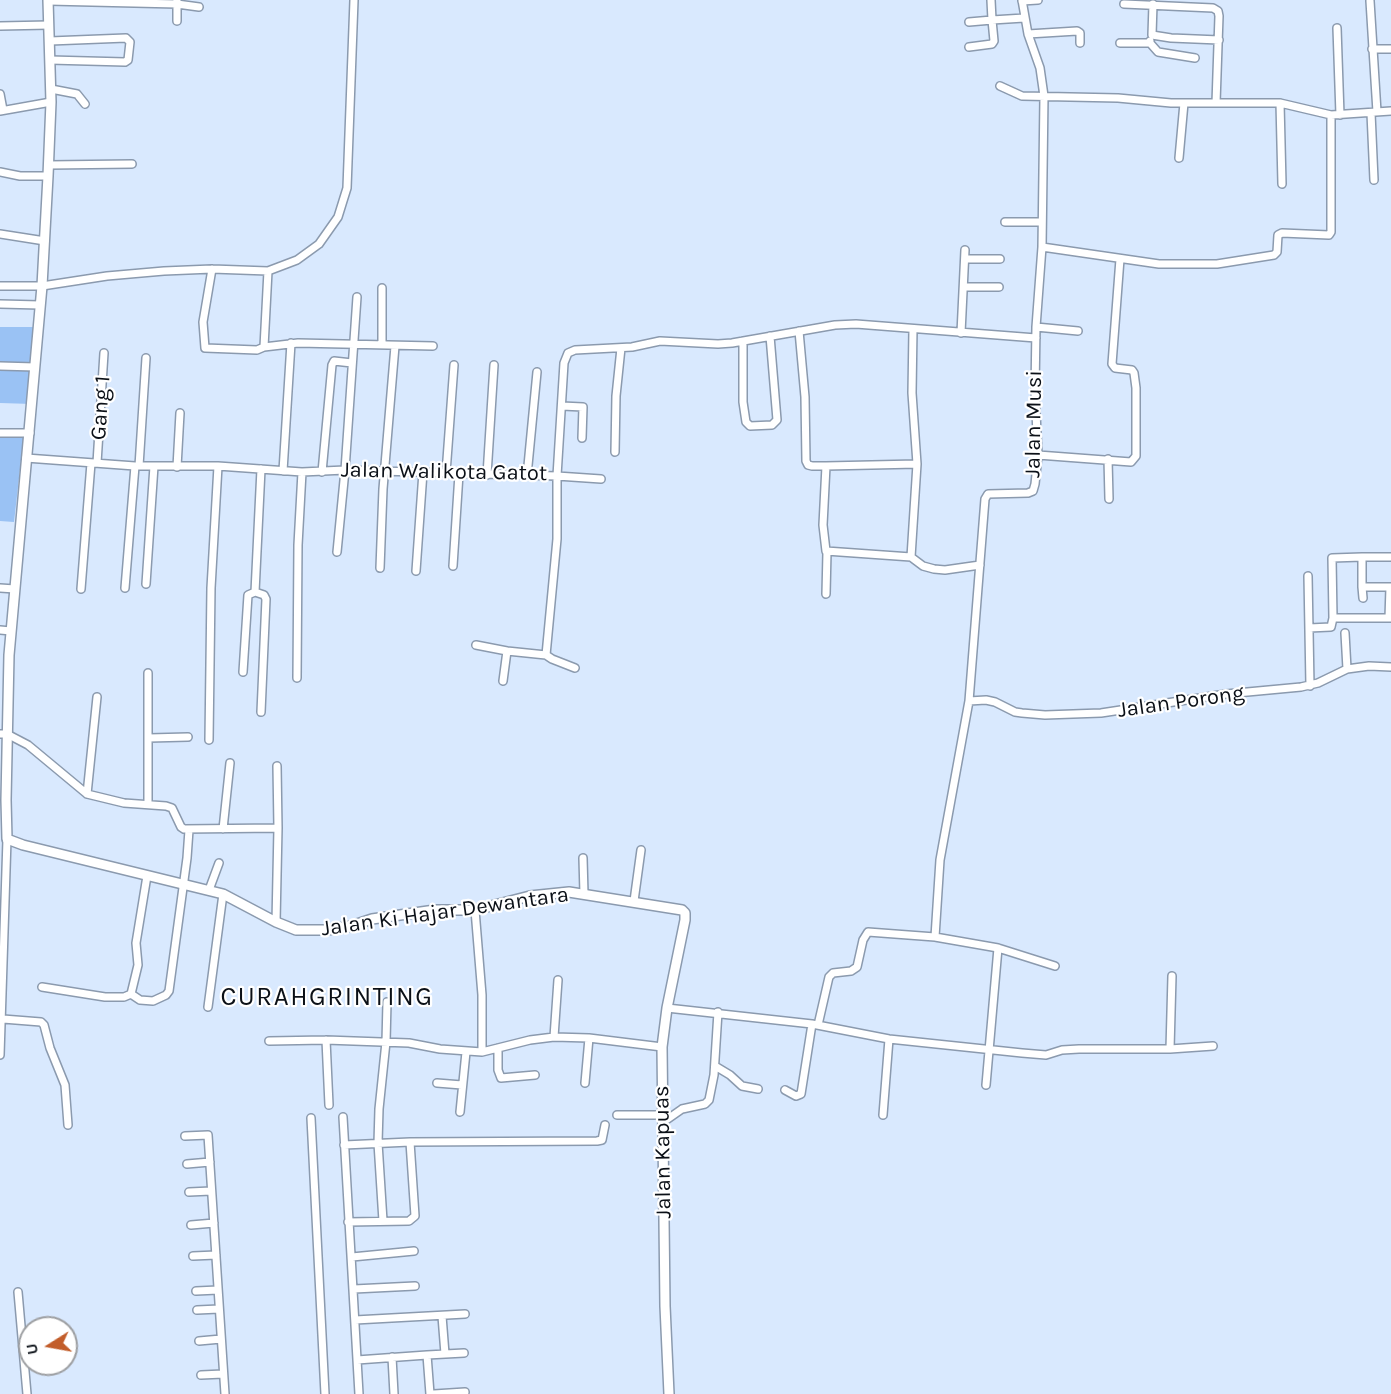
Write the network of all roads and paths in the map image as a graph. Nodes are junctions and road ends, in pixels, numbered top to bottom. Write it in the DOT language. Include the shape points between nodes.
graph roads {
  1 [pos="48,0"];
  2 [pos="354,0"];
  3 [pos="991,0"];
  4 [pos="1022,0"];
  5 [pos="1038,0"];
  6 [pos="1370,1"];
  7 [pos="177,2"];
  8 [pos="1124,4"];
  9 [pos="1153,4"];
  10 [pos="199,7"];
  11 [pos="1024,18"];
  12 [pos="992,20"];
  13 [pos="177,21"];
  14 [pos="969,22"];
  15 [pos="49,25"];
  16 [pos="0,26"];
  17 [pos="1337,28"];
  18 [pos="1028,34"];
  19 [pos="1151,39"];
  20 [pos="1219,40"];
  21 [pos="50,41"];
  22 [pos="1080,43"];
  23 [pos="1120,43"];
  24 [pos="969,47"];
  25 [pos="1372,49"];
  26 [pos="1391,49"];
  27 [pos="1195,58"];
  28 [pos="50,60"];
  29 [pos="1000,86"];
  30 [pos="51,89"];
  31 [pos="0,94"];
  32 [pos="1044,96"];
  33 [pos="51,102"];
  34 [pos="1184,103"];
  35 [pos="1216,103"];
  36 [pos="1280,103"];
  37 [pos="85,104"];
  38 [pos="1,110"];
  39 [pos="1391,111"];
  40 [pos="1374,112"];
  41 [pos="1340,115"];
  42 [pos="1331,116"];
  43 [pos="1179,158"];
  44 [pos="132,164"];
  45 [pos="49,165"];
  46 [pos="0,172"];
  47 [pos="48,176"];
  48 [pos="1374,180"];
  49 [pos="1282,184"];
  50 [pos="1005,222"];
  51 [pos="1042,222"];
  52 [pos="0,234"];
  53 [pos="45,241"];
  54 [pos="1042,247"];
  55 [pos="965,250"];
  56 [pos="965,259"];
  57 [pos="1000,259"];
  58 [pos="1120,259"];
  59 [pos="212,269"];
  60 [pos="268,271"];
  61 [pos="0,286"];
  62 [pos="42,286"];
  63 [pos="964,287"];
  64 [pos="999,287"];
  65 [pos="382,288"];
  66 [pos="357,297"];
  67 [pos="0,304"];
  68 [pos="40,305"];
  69 [pos="1036,327"];
  70 [pos="913,328"];
  71 [pos="799,331"];
  72 [pos="1077,331"];
  73 [pos="961,333"];
  74 [pos="770,336"];
  75 [pos="1036,338"];
  76 [pos="743,341"];
  77 [pos="291,343"];
  78 [pos="353,345"];
  79 [pos="382,345"];
  80 [pos="395,346"];
  81 [pos="433,346"];
  82 [pos="264,347"];
  83 [pos="621,348"];
  84 [pos="104,353"];
  85 [pos="146,358"];
  86 [pos="352,363"];
  87 [pos="454,365"];
  88 [pos="494,365"];
  89 [pos="0,366"];
  90 [pos="35,367"];
  91 [pos="537,372"];
  92 [pos="562,406"];
  93 [pos="180,413"];
  94 [pos="0,433"];
  95 [pos="30,433"];
  96 [pos="582,438"];
  97 [pos="615,452"];
  98 [pos="1038,455"];
  99 [pos="26,458"];
  100 [pos="1108,459"];
  101 [pos="94,463"];
  102 [pos="917,464"];
  103 [pos="137,466"];
  104 [pos="154,466"];
  105 [pos="218,466"];
  106 [pos="826,466"];
  107 [pos="177,467"];
  108 [pos="261,469"];
  109 [pos="345,470"];
  110 [pos="283,471"];
  111 [pos="302,472"];
  112 [pos="322,472"];
  113 [pos="384,472"];
  114 [pos="423,472"];
  115 [pos="446,474"];
  116 [pos="459,474"];
  117 [pos="487,475"];
  118 [pos="527,476"];
  119 [pos="557,476"];
  120 [pos="602,479"];
  121 [pos="1109,499"];
  122 [pos="337,552"];
  123 [pos="827,552"];
  124 [pos="1391,556"];
  125 [pos="911,557"];
  126 [pos="1362,557"];
  127 [pos="980,565"];
  128 [pos="453,566"];
  129 [pos="380,568"];
  130 [pos="416,571"];
  131 [pos="1308,576"];
  132 [pos="146,584"];
  133 [pos="1362,587"];
  134 [pos="1390,587"];
  135 [pos="0,588"];
  136 [pos="125,588"];
  137 [pos="15,589"];
  138 [pos="81,589"];
  139 [pos="255,592"];
  140 [pos="826,594"];
  141 [pos="1363,598"];
  142 [pos="1333,618"];
  143 [pos="1390,618"];
  144 [pos="1309,628"];
  145 [pos="0,630"];
  146 [pos="11,631"];
  147 [pos="1345,633"];
  148 [pos="476,645"];
  149 [pos="507,651"];
  150 [pos="5,655"];
  151 [pos="546,655"];
  152 [pos="1391,667"];
  153 [pos="575,669"];
  154 [pos="1347,669"];
  155 [pos="243,672"];
  156 [pos="148,673"];
  157 [pos="297,678"];
  158 [pos="503,681"];
  159 [pos="1310,686"];
  160 [pos="4,693"];
  161 [pos="98,698"];
  162 [pos="969,701"];
  163 [pos="261,712"];
  164 [pos="3,734"];
  165 [pos="188,737"];
  166 [pos="149,738"];
  167 [pos="209,740"];
  168 [pos="230,763"];
  169 [pos="277,766"];
  170 [pos="3,778"];
  171 [pos="87,794"];
  172 [pos="3,800"];
  173 [pos="148,804"];
  174 [pos="278,828"];
  175 [pos="223,829"];
  176 [pos="189,830"];
  177 [pos="8,839"];
  178 [pos="641,850"];
  179 [pos="3,858"];
  180 [pos="583,858"];
  181 [pos="219,863"];
  182 [pos="147,876"];
  183 [pos="183,883"];
  184 [pos="210,890"];
  185 [pos="223,894"];
  186 [pos="584,894"];
  187 [pos="634,901"];
  188 [pos="475,910"];
  189 [pos="685,913"];
  190 [pos="276,922"];
  191 [pos="935,937"];
  192 [pos="998,948"];
  193 [pos="1,964"];
  194 [pos="1055,966"];
  195 [pos="1172,976"];
  196 [pos="558,980"];
  197 [pos="42,987"];
  198 [pos="131,994"];
  199 [pos="387,1002"];
  200 [pos="208,1007"];
  201 [pos="670,1008"];
  202 [pos="1,1010"];
  203 [pos="718,1012"];
  204 [pos="3,1019"];
  205 [pos="815,1024"];
  206 [pos="554,1037"];
  207 [pos="589,1038"];
  208 [pos="889,1039"];
  209 [pos="326,1040"];
  210 [pos="269,1041"];
  211 [pos="386,1042"];
  212 [pos="1213,1046"];
  213 [pos="662,1047"];
  214 [pos="498,1048"];
  215 [pos="1170,1049"];
  216 [pos="989,1050"];
  217 [pos="466,1052"];
  218 [pos="482,1052"];
  219 [pos="0,1055"];
  220 [pos="715,1066"];
  221 [pos="535,1076"];
  222 [pos="437,1083"];
  223 [pos="585,1083"];
  224 [pos="462,1085"];
  225 [pos="986,1085"];
  226 [pos="758,1089"];
  227 [pos="785,1090"];
  228 [pos="329,1105"];
  229 [pos="460,1112"];
  230 [pos="883,1114"];
  231 [pos="617,1115"];
  232 [pos="343,1117"];
  233 [pos="311,1118"];
  234 [pos="665,1118"];
  235 [pos="68,1125"];
  236 [pos="604,1125"];
  237 [pos="185,1136"];
  238 [pos="410,1142"];
  239 [pos="378,1143"];
  240 [pos="344,1145"];
  241 [pos="210,1162"];
  242 [pos="187,1164"];
  243 [pos="212,1191"];
  244 [pos="189,1192"];
  245 [pos="382,1221"];
  246 [pos="348,1222"];
  247 [pos="214,1223"];
  248 [pos="191,1225"];
  249 [pos="414,1251"];
  250 [pos="216,1255"];
  251 [pos="193,1256"];
  252 [pos="352,1257"];
  253 [pos="415,1286"];
  254 [pos="354,1289"];
  255 [pos="218,1290"];
  256 [pos="196,1291"];
  257 [pos="18,1292"];
  258 [pos="219,1309"];
  259 [pos="197,1310"];
  260 [pos="465,1314"];
  261 [pos="442,1316"];
  262 [pos="355,1320"];
  263 [pos="221,1340"];
  264 [pos="199,1341"];
  265 [pos="464,1353"];
  266 [pos="445,1354"];
  267 [pos="427,1355"];
  268 [pos="392,1358"];
  269 [pos="357,1360"];
  270 [pos="223,1374"];
  271 [pos="201,1375"];
  272 [pos="465,1392"];
  273 [pos="27,1394"];
  274 [pos="225,1394"];
  275 [pos="325,1394"];
  276 [pos="359,1394"];
  277 [pos="394,1394"];
  278 [pos="432,1394"];
  279 [pos="669,1394"];
  1 -- 7 [label="street"];
  1 -- 15 [label="main road"];
  2 -- 60 [label="street" via="347,188 338,217 319,244 297,260"];
  3 -- 12 [label="street"];
  4 -- 5 [label="street"];
  4 -- 11 [label="street, Jalan Musi"];
  6 -- 25 [label="street"];
  7 -- 10 [label="street"];
  7 -- 13 [label="street"];
  8 -- 9 [label="street"];
  9 -- 19 [label="street"];
  9 -- 20 [label="street" via="1213,8 1219,16"];
  11 -- 12 [label="street"];
  11 -- 18 [label="street, Jalan Musi"];
  12 -- 14 [label="street"];
  12 -- 24 [label="street" via="993,43"];
  15 -- 16 [label="street"];
  15 -- 21 [label="main road"];
  17 -- 41 [label="street"];
  18 -- 22 [label="street" via="1077,31"];
  18 -- 32 [label="street, Jalan Musi" via="1040,68"];
  19 -- 20 [label="street"];
  19 -- 23 [label="street"];
  19 -- 27 [label="street" via="1158,52"];
  20 -- 35 [label="street"];
  21 -- 28 [label="main road"];
  21 -- 28 [label="street" via="126,38 130,42 125,62"];
  25 -- 26 [label="street"];
  25 -- 40 [label="street"];
  28 -- 30 [label="main road"];
  29 -- 32 [label="street" via="1022,96"];
  30 -- 33 [label="main road"];
  30 -- 37 [label="street" via="77,94"];
  31 -- 38 [label="street"];
  32 -- 34 [label="street"];
  32 -- 51 [label="street, Jalan Musi"];
  33 -- 38 [label="street"];
  33 -- 45 [label="main road"];
  34 -- 35 [label="street"];
  34 -- 43 [label="street"];
  35 -- 36 [label="street"];
  36 -- 42 [label="street"];
  36 -- 49 [label="street"];
  39 -- 40 [label="street"];
  40 -- 41 [label="street"];
  40 -- 48 [label="street"];
  41 -- 42 [label="street"];
  42 -- 58 [label="street" via="1329,235 1282,233 1278,235 1276,254 1227,263 1159,264"];
  44 -- 45 [label="street"];
  45 -- 47 [label="main road"];
  46 -- 47 [label="street"];
  47 -- 53 [label="main road"];
  50 -- 51 [label="street"];
  51 -- 54 [label="street, Jalan Musi"];
  52 -- 53 [label="street"];
  53 -- 62 [label="main road"];
  54 -- 58 [label="street"];
  54 -- 69 [label="street, Jalan Musi"];
  55 -- 56 [label="street"];
  56 -- 57 [label="street"];
  56 -- 63 [label="street"];
  58 -- 100 [label="street" via="1112,364 1134,373 1136,456 1131,462"];
  59 -- 60 [label="street"];
  59 -- 62 [label="street" via="106,276"];
  59 -- 82 [label="street" via="203,322 205,348"];
  60 -- 82 [label="street"];
  61 -- 62 [label="street"];
  62 -- 68 [label="main road"];
  63 -- 64 [label="street"];
  63 -- 73 [label="street"];
  65 -- 79 [label="street"];
  66 -- 78 [label="street"];
  67 -- 68 [label="street"];
  68 -- 90 [label="main road"];
  69 -- 72 [label="street"];
  69 -- 75 [label="street, Jalan Musi"];
  70 -- 71 [label="street, Jalan Walikota Gatot" via="856,324"];
  70 -- 73 [label="street, Jalan Walikota Gatot"];
  70 -- 102 [label="street"];
  71 -- 74 [label="street, Jalan Walikota Gatot"];
  71 -- 106 [label="street" via="806,461 808,465"];
  73 -- 75 [label="street, Jalan Walikota Gatot"];
  74 -- 76 [label="street, Jalan Walikota Gatot"];
  74 -- 76 [label="street" via="777,420 772,425 750,426 746,422"];
  75 -- 98 [label="street, Jalan Musi"];
  76 -- 83 [label="street, Jalan Walikota Gatot" via="660,341"];
  77 -- 78 [label="street"];
  77 -- 82 [label="street"];
  77 -- 110 [label="street"];
  78 -- 79 [label="street"];
  78 -- 86 [label="street"];
  79 -- 80 [label="street"];
  80 -- 81 [label="street"];
  80 -- 113 [label="street"];
  83 -- 92 [label="street, Jalan Walikota Gatot" via="568,353"];
  83 -- 97 [label="street"];
  84 -- 101 [label="street, Gang 1"];
  85 -- 103 [label="street"];
  86 -- 109 [label="street"];
  86 -- 112 [label="street" via="334,361 332,365"];
  87 -- 115 [label="street"];
  88 -- 117 [label="street"];
  89 -- 90 [label="street"];
  90 -- 95 [label="main road"];
  91 -- 118 [label="street"];
  92 -- 96 [label="street" via="583,407"];
  92 -- 119 [label="street, Jalan Walikota Gatot"];
  93 -- 107 [label="street"];
  94 -- 95 [label="street"];
  95 -- 99 [label="main road"];
  98 -- 100 [label="street"];
  98 -- 127 [label="street, Jalan Musi" via="1033,491 988,494 985,499"];
  99 -- 101 [label="street, Jalan Walikota Gatot"];
  99 -- 137 [label="main road"];
  100 -- 121 [label="street"];
  101 -- 103 [label="street, Jalan Walikota Gatot"];
  101 -- 138 [label="street, Gang 1"];
  102 -- 106 [label="street"];
  102 -- 125 [label="street"];
  103 -- 104 [label="street, Jalan Walikota Gatot"];
  103 -- 136 [label="street"];
  104 -- 107 [label="street, Jalan Walikota Gatot"];
  104 -- 132 [label="street"];
  105 -- 107 [label="street, Jalan Walikota Gatot"];
  105 -- 108 [label="street, Jalan Walikota Gatot"];
  105 -- 167 [label="street"];
  106 -- 123 [label="street" via="823,525"];
  108 -- 110 [label="street, Jalan Walikota Gatot"];
  108 -- 139 [label="street"];
  109 -- 112 [label="street, Jalan Walikota Gatot"];
  109 -- 113 [label="street, Jalan Walikota Gatot"];
  109 -- 122 [label="street"];
  110 -- 111 [label="street, Jalan Walikota Gatot"];
  111 -- 112 [label="street, Jalan Walikota Gatot"];
  111 -- 157 [label="street"];
  113 -- 114 [label="street, Jalan Walikota Gatot"];
  113 -- 129 [label="street"];
  114 -- 115 [label="street, Jalan Walikota Gatot"];
  114 -- 130 [label="street"];
  115 -- 116 [label="street, Jalan Walikota Gatot"];
  116 -- 117 [label="street, Jalan Walikota Gatot"];
  116 -- 128 [label="street"];
  117 -- 118 [label="street, Jalan Walikota Gatot"];
  118 -- 119 [label="street, Jalan Walikota Gatot"];
  119 -- 120 [label="street"];
  119 -- 151 [label="street" via="558,539"];
  123 -- 125 [label="street"];
  123 -- 140 [label="street"];
  124 -- 126 [label="street"];
  125 -- 127 [label="street" via="934,569"];
  126 -- 133 [label="street"];
  126 -- 142 [label="street" via="1331,559"];
  127 -- 162 [label="street, Jalan Musi"];
  131 -- 144 [label="street"];
  133 -- 134 [label="street"];
  133 -- 141 [label="street"];
  134 -- 143 [label="street"];
  135 -- 137 [label="street"];
  137 -- 146 [label="main road"];
  139 -- 155 [label="street" via="248,596"];
  139 -- 163 [label="street" via="266,599"];
  142 -- 143 [label="street"];
  142 -- 144 [label="street" via="1330,627"];
  144 -- 159 [label="street"];
  145 -- 146 [label="street"];
  146 -- 150 [label="main road"];
  147 -- 154 [label="street"];
  148 -- 149 [label="street"];
  149 -- 151 [label="street"];
  149 -- 158 [label="street"];
  150 -- 160 [label="main road"];
  151 -- 153 [label="street"];
  152 -- 154 [label="street, Jalan Porong"];
  154 -- 159 [label="street, Jalan Porong"];
  156 -- 166 [label="street"];
  159 -- 162 [label="street, Jalan Porong" via="1072,715 1022,713 995,702"];
  160 -- 164 [label="main road"];
  161 -- 171 [label="street"];
  162 -- 191 [label="street, Jalan Musi" via="940,860"];
  164 -- 170 [label="main road"];
  164 -- 171 [label="street" via="28,745"];
  165 -- 166 [label="street"];
  166 -- 173 [label="street"];
  168 -- 175 [label="street"];
  169 -- 174 [label="street"];
  170 -- 172 [label="main road"];
  171 -- 173 [label="street"];
  172 -- 177 [label="main road"];
  173 -- 176 [label="street" via="172,808 181,827"];
  174 -- 175 [label="street"];
  174 -- 190 [label="street"];
  175 -- 176 [label="street"];
  176 -- 183 [label="street"];
  177 -- 179 [label="street"];
  177 -- 182 [label="main road, Jalan Ki Hajar Dewantara"];
  178 -- 187 [label="street"];
  179 -- 193 [label="street"];
  180 -- 186 [label="street"];
  181 -- 184 [label="street"];
  182 -- 183 [label="main road, Jalan Ki Hajar Dewantara"];
  182 -- 198 [label="street" via="136,943 138,965"];
  183 -- 184 [label="main road, Jalan Ki Hajar Dewantara"];
  183 -- 198 [label="street" via="169,991 153,1001"];
  184 -- 185 [label="main road, Jalan Ki Hajar Dewantara"];
  185 -- 190 [label="main road, Jalan Ki Hajar Dewantara"];
  185 -- 200 [label="street"];
  186 -- 187 [label="main road, Jalan Ki Hajar Dewantara"];
  186 -- 188 [label="main road, Jalan Ki Hajar Dewantara" via="530,896"];
  187 -- 189 [label="main road, Jalan Ki Hajar Dewantara"];
  188 -- 190 [label="main road, Jalan Ki Hajar Dewantara" via="421,912 318,930 296,930"];
  188 -- 218 [label="street"];
  189 -- 201 [label="main road, Jalan Kapuas"];
  191 -- 192 [label="street"];
  191 -- 205 [label="street" via="868,932 857,967 829,977"];
  192 -- 194 [label="street"];
  192 -- 216 [label="street"];
  193 -- 202 [label="street"];
  195 -- 215 [label="street"];
  196 -- 206 [label="street"];
  197 -- 198 [label="street" via="105,997"];
  199 -- 211 [label="street"];
  201 -- 203 [label="street"];
  201 -- 213 [label="main road, Jalan Kapuas"];
  202 -- 204 [label="street"];
  203 -- 205 [label="street"];
  203 -- 220 [label="street"];
  204 -- 219 [label="street"];
  204 -- 235 [label="street" via="44,1025 65,1085"];
  205 -- 208 [label="street"];
  205 -- 227 [label="street" via="801,1094 796,1096"];
  206 -- 207 [label="street"];
  206 -- 214 [label="street"];
  207 -- 213 [label="street"];
  207 -- 223 [label="street"];
  208 -- 216 [label="street"];
  208 -- 230 [label="street"];
  209 -- 210 [label="street"];
  209 -- 211 [label="street"];
  209 -- 228 [label="street"];
  211 -- 217 [label="street"];
  211 -- 239 [label="street"];
  212 -- 215 [label="street"];
  213 -- 234 [label="main road, Jalan Kapuas"];
  214 -- 218 [label="street"];
  214 -- 221 [label="street" via="501,1078"];
  215 -- 216 [label="street" via="1079,1049 1046,1055"];
  216 -- 225 [label="street"];
  217 -- 218 [label="street"];
  217 -- 224 [label="street"];
  220 -- 226 [label="street" via="742,1086"];
  220 -- 234 [label="street" via="709,1100"];
  222 -- 224 [label="street"];
  224 -- 229 [label="street"];
  231 -- 234 [label="street"];
  232 -- 240 [label="street"];
  233 -- 275 [label="street"];
  234 -- 279 [label="main road, Jalan Kapuas"];
  236 -- 238 [label="street" via="602,1140"];
  237 -- 241 [label="street" via="208,1135"];
  238 -- 239 [label="street"];
  238 -- 245 [label="street" via="414,1219"];
  239 -- 240 [label="street"];
  239 -- 245 [label="street"];
  240 -- 246 [label="street"];
  241 -- 242 [label="street"];
  241 -- 243 [label="street"];
  243 -- 244 [label="street"];
  243 -- 247 [label="street"];
  245 -- 246 [label="street"];
  246 -- 252 [label="street"];
  247 -- 248 [label="street"];
  247 -- 250 [label="street"];
  249 -- 252 [label="street"];
  250 -- 251 [label="street"];
  250 -- 255 [label="street"];
  252 -- 254 [label="street"];
  253 -- 254 [label="street"];
  254 -- 262 [label="street"];
  255 -- 256 [label="street"];
  255 -- 258 [label="street"];
  257 -- 273 [label="street"];
  258 -- 259 [label="street"];
  258 -- 263 [label="street"];
  260 -- 261 [label="street"];
  261 -- 262 [label="street"];
  261 -- 266 [label="street"];
  262 -- 269 [label="street"];
  263 -- 264 [label="street"];
  263 -- 270 [label="street"];
  265 -- 266 [label="street"];
  266 -- 267 [label="street"];
  267 -- 268 [label="street"];
  267 -- 278 [label="street"];
  268 -- 269 [label="street"];
  268 -- 277 [label="street"];
  269 -- 276 [label="street"];
  270 -- 271 [label="street"];
  270 -- 274 [label="street"];
  272 -- 278 [label="street"];
}
